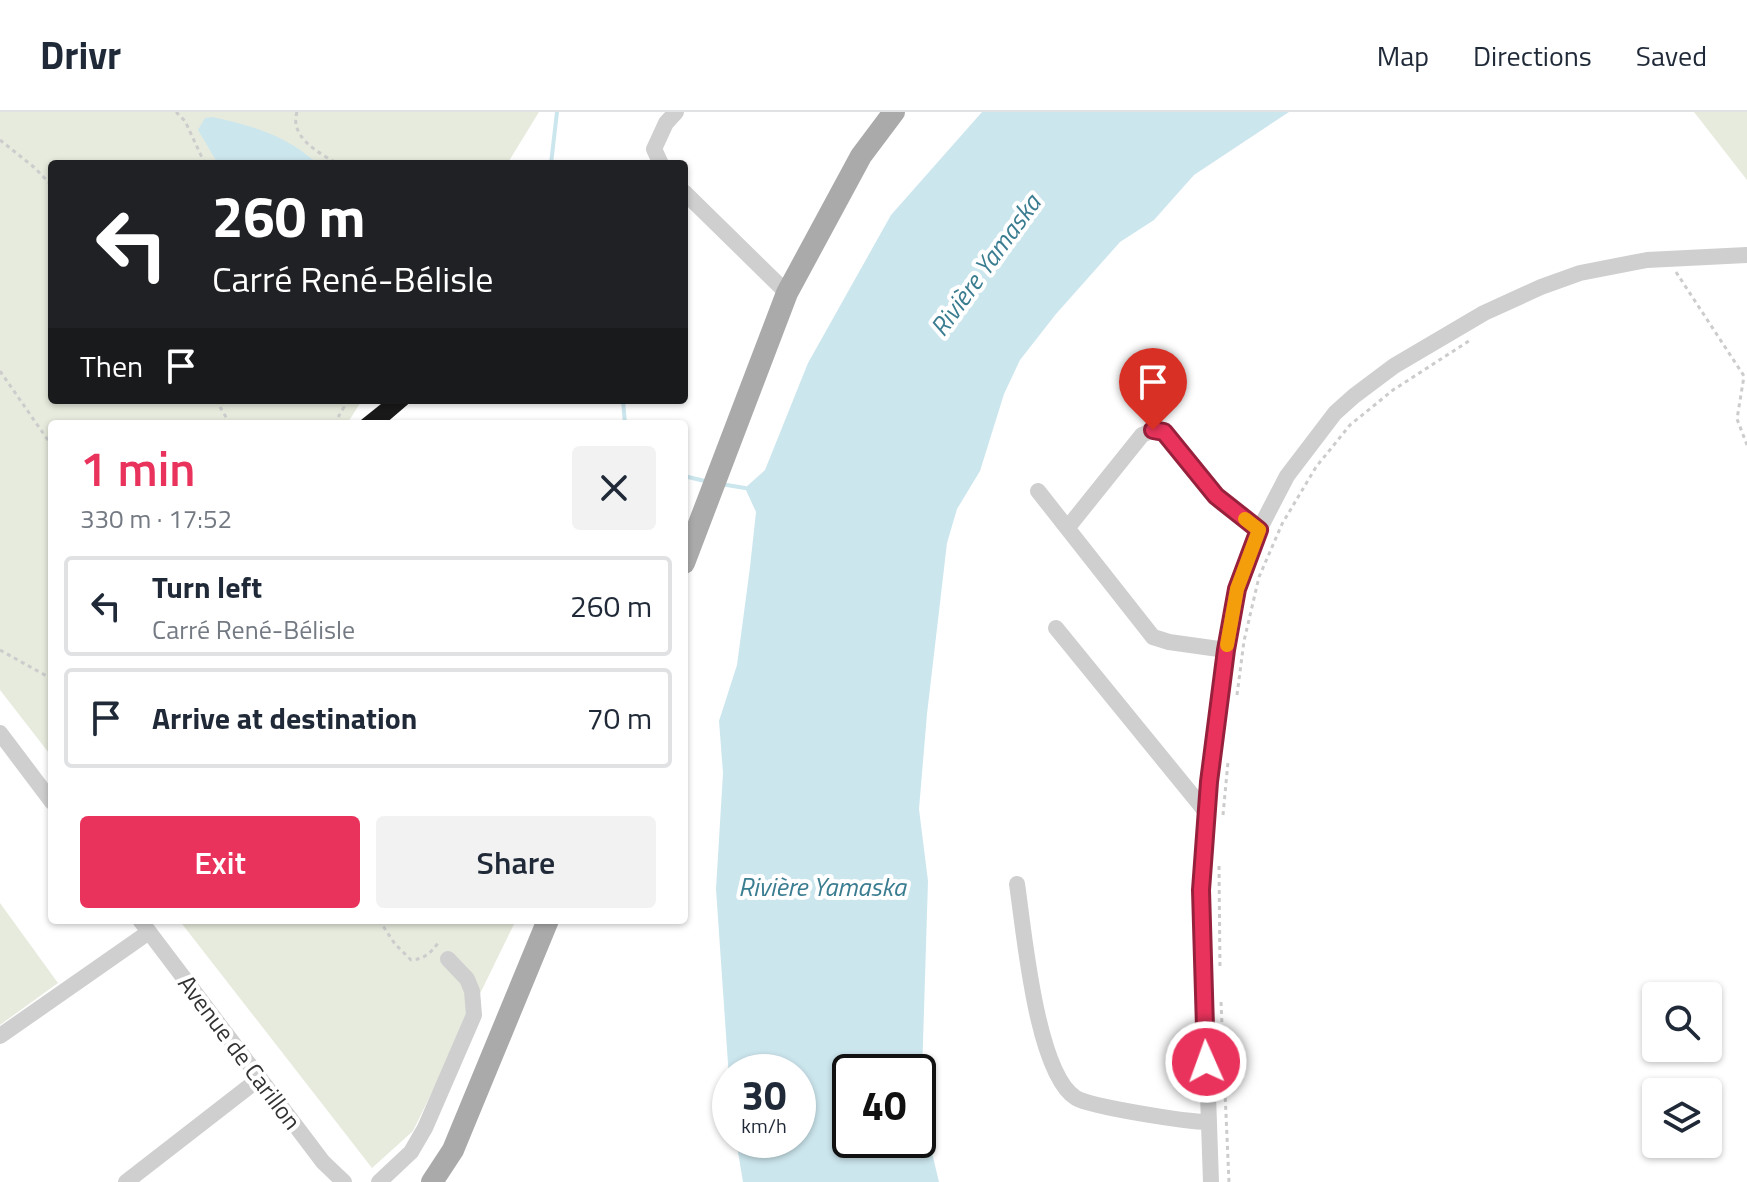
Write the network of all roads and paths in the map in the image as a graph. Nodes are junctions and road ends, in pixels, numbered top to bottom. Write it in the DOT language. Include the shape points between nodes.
graph roads {
  1 [pos="176,112"];
  2 [pos="297,112"];
  3 [pos="676,112"];
  4 [pos="894,112"];
  5 [pos="0,140"];
  6 [pos="203,160"];
  7 [pos="332,160"];
  8 [pos="659,160"];
  9 [pos="48,182"];
  10 [pos="688,196"];
  11 [pos="1747,255"];
  12 [pos="1690,271"];
  13 [pos="787,293"];
  14 [pos="1475,337"];
  15 [pos="0,371"];
  16 [pos="48,440"];
  17 [pos="1747,445"];
  18 [pos="1038,491"];
  19 [pos="1069,526"];
  20 [pos="1259,530"];
  21 [pos="688,552"];
  22 [pos="1056,628"];
  23 [pos="0,650"];
  24 [pos="1226,650"];
  25 [pos="48,677"];
  26 [pos="1236,698"];
  27 [pos="0,733"];
  28 [pos="1229,754"];
  29 [pos="48,797"];
  30 [pos="1206,812"];
  31 [pos="1222,828"];
  32 [pos="1219,857"];
  33 [pos="1017,884"];
  34 [pos="382,924"];
  35 [pos="546,924"];
  36 [pos="144,926"];
  37 [pos="438,943"];
  38 [pos="448,959"];
  39 [pos="1220,976"];
  40 [pos="1221,992"];
  41 [pos="0,1036"];
  42 [pos="260,1078"];
  43 [pos="1208,1122"];
  44 [pos="126,1182"];
  45 [pos="344,1182"];
  46 [pos="379,1182"];
  47 [pos="432,1182"];
  48 [pos="1211,1182"];
  49 [pos="1229,1182"];
  1 -- 6 [label="path"];
  2 -- 7 [label="path" via="298,133"];
  3 -- 8 [label="street" via="654,149"];
  4 -- 13 [label="main road" via="861,156"];
  5 -- 9 [label="path"];
  10 -- 13 [label="street"];
  11 -- 20 [label="street" via="1647,260 1580,273 1484,313 1394,366 1335,413 1287,476"];
  12 -- 17 [label="path" via="1676,271 1744,376 1737,419"];
  13 -- 21 [label="main road"];
  14 -- 26 [label="path" via="1422,369 1350,425 1316,467 1259,577"];
  15 -- 16 [label="path"];
  18 -- 19 [label="street"];
  19 -- 20 [label="street" via="1126,452 1153,430 1164,432 1216,496"];
  19 -- 24 [label="street" via="1153,637"];
  20 -- 24 [label="street" via="1237,589"];
  22 -- 30 [label="street"];
  23 -- 25 [label="path"];
  24 -- 30 [label="street"];
  27 -- 29 [label="street"];
  28 -- 31 [label="path"];
  30 -- 43 [label="street" via="1201,890"];
  32 -- 39 [label="path"];
  33 -- 43 [label="street" via="1037,1020 1060,1078 1075,1097"];
  34 -- 37 [label="path" via="411,960 422,959"];
  35 -- 47 [label="main road" via="453,1150"];
  36 -- 41 [label="street"];
  36 -- 42 [label="street, Avenue de Carillon"];
  38 -- 46 [label="street" via="467,979 474,1015 425,1128 411,1152"];
  40 -- 49 [label="path"];
  42 -- 44 [label="street"];
  42 -- 45 [label="street, Avenue de Carillon"];
  43 -- 48 [label="street"];
}
